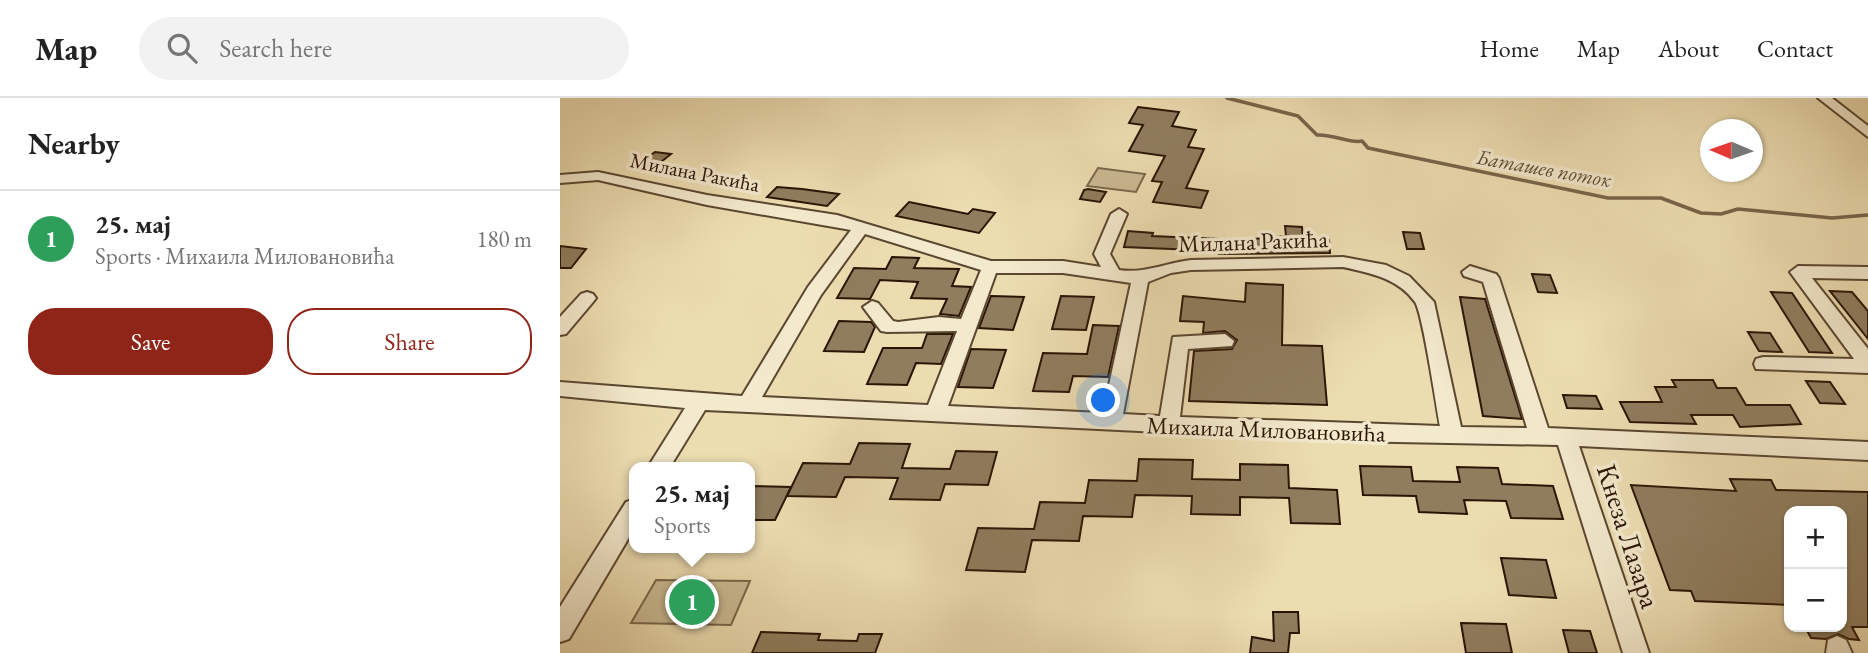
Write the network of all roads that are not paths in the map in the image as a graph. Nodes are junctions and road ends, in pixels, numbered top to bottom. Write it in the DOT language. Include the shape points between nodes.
graph roads {
  1 [pos="1824,98"];
  2 [pos="1868,133"];
  3 [pos="560,179"];
  4 [pos="1119,214"];
  5 [pos="860,229"];
  6 [pos="990,267"];
  7 [pos="1470,272"];
  8 [pos="1112,273"];
  9 [pos="1868,273"];
  10 [pos="1140,279"];
  11 [pos="587,298"];
  12 [pos="872,307"];
  13 [pos="966,327"];
  14 [pos="560,329"];
  15 [pos="1225,341"];
  16 [pos="1763,364"];
  17 [pos="1868,365"];
  18 [pos="560,389"];
  19 [pos="699,402"];
  20 [pos="748,403"];
  21 [pos="935,413"];
  22 [pos="1111,422"];
  23 [pos="1170,425"];
  24 [pos="1452,435"];
  25 [pos="1539,436"];
  26 [pos="1566,437"];
  27 [pos="1868,451"];
  28 [pos="663,462"];
  29 [pos="629,517"];
  30 [pos="560,630"];
  31 [pos="1636,653"];
  1 -- 2 [label="street"];
  3 -- 5 [label="street, Милана Ракића" via="587,176 634,182 707,200 837,220"];
  4 -- 8 [label="street" via="1102,257"];
  5 -- 6 [label="street, Милана Ракића"];
  5 -- 20 [label="street" via="816,289"];
  6 -- 8 [label="street, Милана Ракића" via="1039,265"];
  6 -- 13 [label="street"];
  7 -- 25 [label="street" via="1488,276 1498,298"];
  8 -- 10 [label="street, Милана Ракића"];
  9 -- 17 [label="street" via="1798,272"];
  10 -- 22 [label="street"];
  10 -- 24 [label="street, Милана Ракића" via="1180,266 1333,262 1363,264 1395,276 1425,302"];
  11 -- 14 [label="street"];
  12 -- 13 [label="street" via="887,326 939,323"];
  13 -- 21 [label="street"];
  15 -- 23 [label="street" via="1180,342"];
  16 -- 17 [label="street"];
  18 -- 19 [label="street, Михаила Миловановића"];
  19 -- 20 [label="street, Михаила Миловановића"];
  19 -- 28 [label="street"];
  20 -- 21 [label="street, Михаила Миловановића"];
  21 -- 22 [label="street, Михаила Миловановића"];
  22 -- 23 [label="street, Михаила Миловановића"];
  23 -- 24 [label="street, Михаила Миловановића"];
  24 -- 25 [label="street, Михаила Миловановића"];
  25 -- 26 [label="street, Михаила Миловановића"];
  26 -- 27 [label="street, Михаила Миловановића"];
  26 -- 31 [label="street, Кнеза Лазара"];
  29 -- 30 [label="street"];
}
